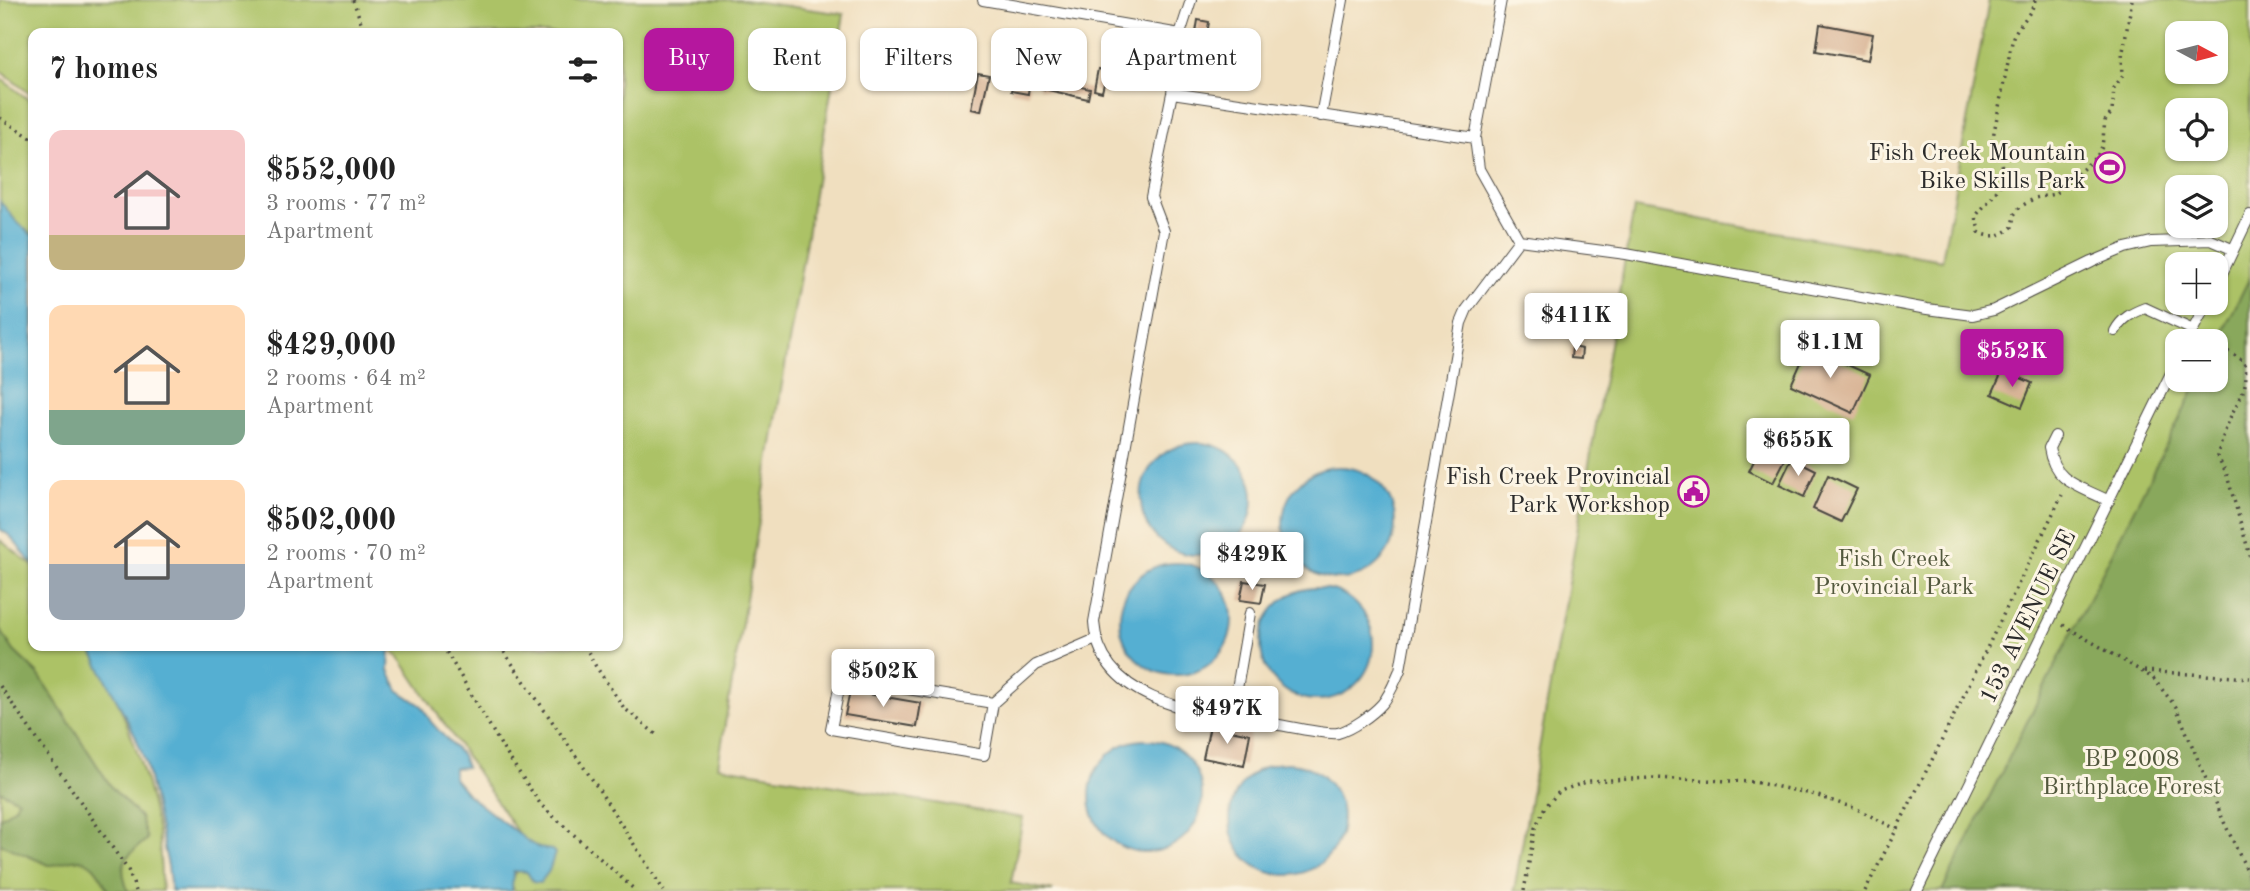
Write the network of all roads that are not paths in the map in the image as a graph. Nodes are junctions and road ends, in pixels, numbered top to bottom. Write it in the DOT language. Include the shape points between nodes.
graph roads {
  1 [pos="983,0"];
  2 [pos="1191,0"];
  3 [pos="1343,0"];
  4 [pos="1501,0"];
  5 [pos="1145,28"];
  6 [pos="1182,28"];
  7 [pos="1172,93"];
  8 [pos="1321,116"];
  9 [pos="1475,138"];
  10 [pos="2250,215"];
  11 [pos="1519,240"];
  12 [pos="2232,249"];
  13 [pos="2228,262"];
  14 [pos="2191,329"];
  15 [pos="2115,331"];
  16 [pos="2165,386"];
  17 [pos="2055,436"];
  18 [pos="2109,501"];
  19 [pos="1250,613"];
  20 [pos="1096,639"];
  21 [pos="993,703"];
  22 [pos="1231,718"];
  23 [pos="1917,891"];
  1 -- 5 [label="lane"];
  2 -- 6 [label="lane"];
  3 -- 8 [label="lane"];
  4 -- 9 [label="lane"];
  7 -- 8 [label="lane"];
  7 -- 20 [label="lane" via="1152,197 1164,230 1094,622"];
  8 -- 9 [label="lane"];
  9 -- 11 [label="lane" via="1479,169"];
  10 -- 12 [label="lane"];
  11 -- 12 [label="lane" via="1973,314 1994,310 2125,248 2151,242 2211,240"];
  11 -- 22 [label="lane" via="1461,323 1400,670 1384,703 1336,733"];
  12 -- 13 [label="lane"];
  14 -- 15 [label="lane" via="2145,308 2126,318"];
  16 -- 18 [label="lane, 153 AVENUE SE"];
  17 -- 18 [label="lane" via="2050,458 2060,476"];
  18 -- 23 [label="lane, 153 AVENUE SE"];
  19 -- 22 [label="lane"];
  20 -- 21 [label="lane" via="1036,665"];
  20 -- 22 [label="lane" via="1112,667 1141,693 1163,704"];
  21 -- 21 [label="lane" via="984,755 831,729 841,678"];
}
